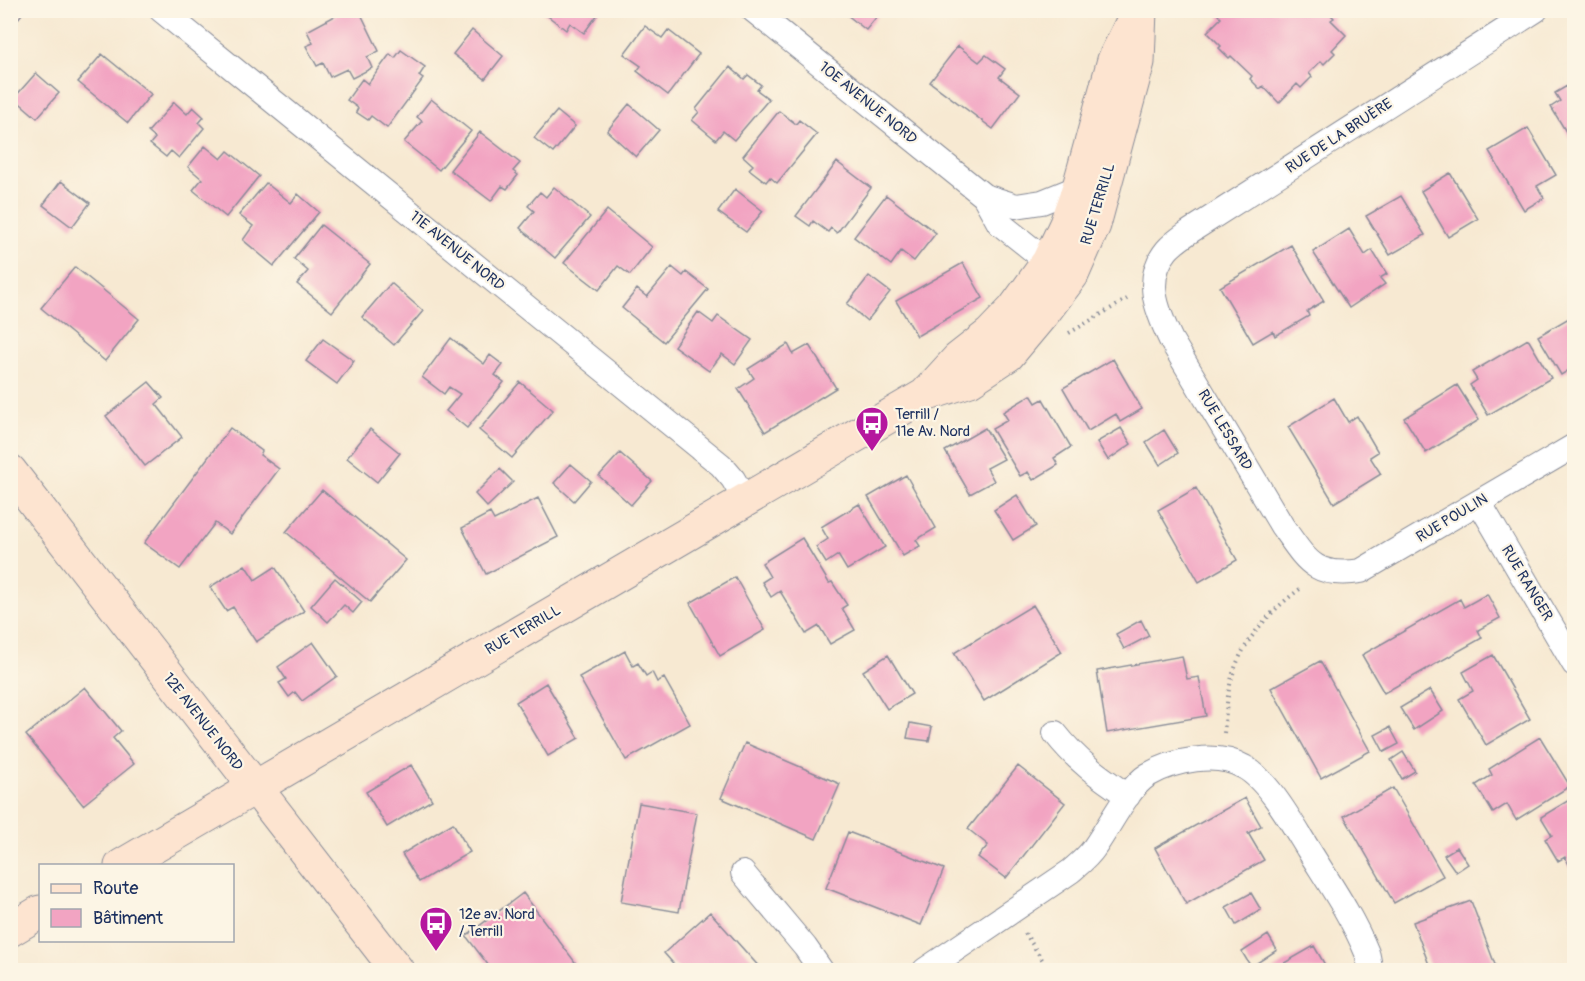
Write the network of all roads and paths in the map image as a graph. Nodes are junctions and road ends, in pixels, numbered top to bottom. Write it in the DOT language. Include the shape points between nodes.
graph roads {
  1 [pos="161,10"];
  2 [pos="753,10"];
  3 [pos="1139,10"];
  4 [pos="1536,10"];
  5 [pos="1079,187"];
  6 [pos="984,196"];
  7 [pos="1048,262"];
  8 [pos="1154,283"];
  9 [pos="1064,337"];
  10 [pos="925,395"];
  11 [pos="1575,446"];
  12 [pos="10,471"];
  13 [pos="745,500"];
  14 [pos="1479,502"];
  15 [pos="1326,572"];
  16 [pos="1575,664"];
  17 [pos="1055,732"];
  18 [pos="1220,759"];
  19 [pos="254,788"];
  20 [pos="1128,796"];
  21 [pos="124,864"];
  22 [pos="743,873"];
  23 [pos="1011,912"];
  24 [pos="39,913"];
  25 [pos="10,930"];
  26 [pos="397,970"];
  27 [pos="821,970"];
  28 [pos="925,970"];
  29 [pos="1049,970"];
  30 [pos="1371,970"];
  1 -- 13 [label="street, 11E AVENUE NORD" via="721,465"];
  2 -- 6 [label="street, 10E AVENUE NORD"];
  3 -- 5 [label="street, RUE TERRILL" via="1114,60"];
  3 -- 10 [label="street, RUE TERRILL" via="1138,62 1094,225 1072,275 1008,355 970,380"];
  4 -- 8 [label="street, RUE DE LA BRUÈRE" via="1189,232 1167,250"];
  5 -- 6 [label="street, 10E AVENUE NORD" via="1042,202 1016,206"];
  5 -- 7 [label="street, RUE TERRILL"];
  6 -- 7 [label="street, 10E AVENUE NORD" via="999,223"];
  7 -- 10 [label="street, RUE TERRILL" via="1014,309"];
  8 -- 9 [label="path"];
  8 -- 15 [label="street, RUE LESSARD" via="1158,313 1171,340 1282,526 1313,565"];
  10 -- 13 [label="street, RUE TERRILL"];
  11 -- 14 [label="street, RUE POULIN"];
  12 -- 19 [label="street, 12E AVENUE NORD"];
  13 -- 19 [label="street, RUE TERRILL"];
  14 -- 15 [label="street, RUE POULIN" via="1361,571"];
  14 -- 16 [label="street, RUE RANGER"];
  15 -- 18 [label="path" via="1297,591 1260,626 1242,650 1232,677"];
  17 -- 20 [label="street" via="1090,771"];
  18 -- 20 [label="street" via="1167,766 1146,776"];
  18 -- 30 [label="street" via="1244,766 1286,814 1344,905"];
  19 -- 21 [label="street, RUE TERRILL"];
  19 -- 26 [label="street, 12E AVENUE NORD"];
  20 -- 23 [label="street" via="1092,852"];
  22 -- 27 [label="street"];
  23 -- 28 [label="street"];
  23 -- 29 [label="path"];
  24 -- 25 [label="street"];
}
